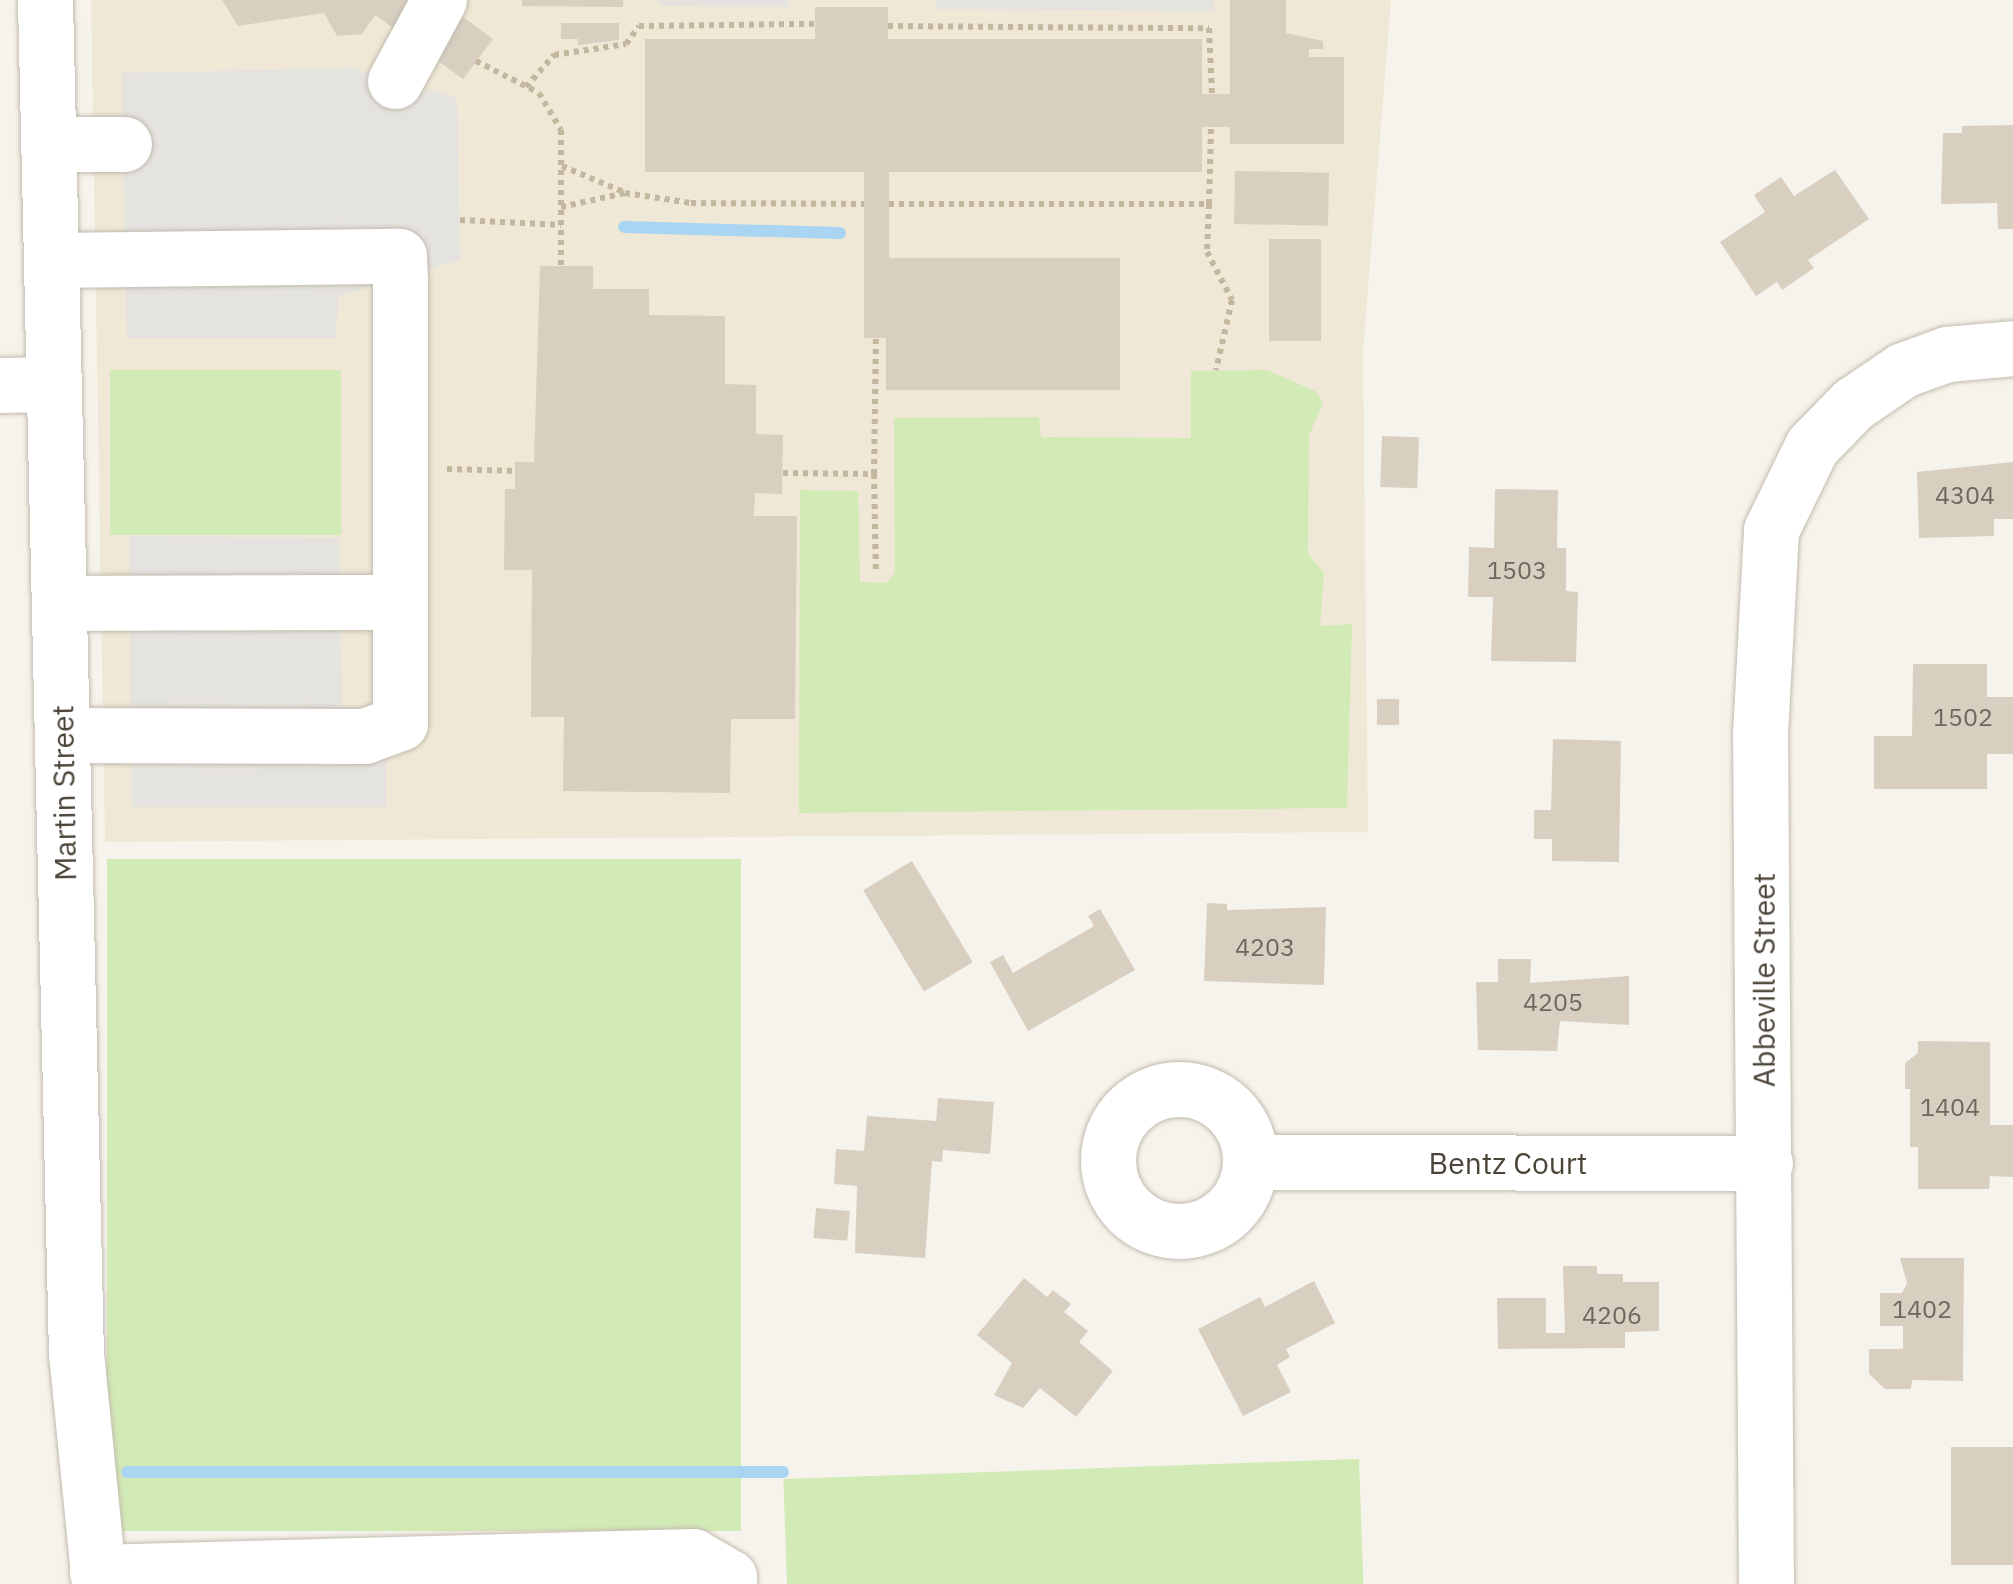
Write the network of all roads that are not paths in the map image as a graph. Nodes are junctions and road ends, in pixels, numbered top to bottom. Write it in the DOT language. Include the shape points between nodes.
graph roads {
  1 [pos="440,0"];
  2 [pos="30,13"];
  3 [pos="395,81"];
  4 [pos="49,144"];
  5 [pos="124,144"];
  6 [pos="52,260"];
  7 [pos="2013,348"];
  8 [pos="54,384"];
  9 [pos="0,385"];
  10 [pos="400,602"];
  11 [pos="59,603"];
  12 [pos="62,735"];
  13 [pos="1251,1162"];
  14 [pos="1765,1163"];
  15 [pos="98,1578"];
  16 [pos="730,1584"];
  17 [pos="1766,1584"];
  1 -- 3 [label="street"];
  2 -- 4 [label="street, Martin Street"];
  4 -- 5 [label="street"];
  4 -- 6 [label="street, Martin Street"];
  6 -- 8 [label="street, Martin Street"];
  6 -- 10 [label="street" via="399,256"];
  7 -- 14 [label="street, Abbeville Street" via="1948,354 1903,370 1854,404 1812,446 1771,530 1760,670"];
  8 -- 9 [label="street"];
  8 -- 11 [label="street, Martin Street"];
  10 -- 11 [label="street"];
  10 -- 12 [label="street" via="400,723 364,736"];
  11 -- 12 [label="street, Martin Street"];
  12 -- 15 [label="street, Martin Street" via="76,1353"];
  13 -- 14 [label="street, Bentz Court"];
  14 -- 17 [label="street, Abbeville Street"];
  15 -- 16 [label="street" via="692,1556 729,1577"];
}
